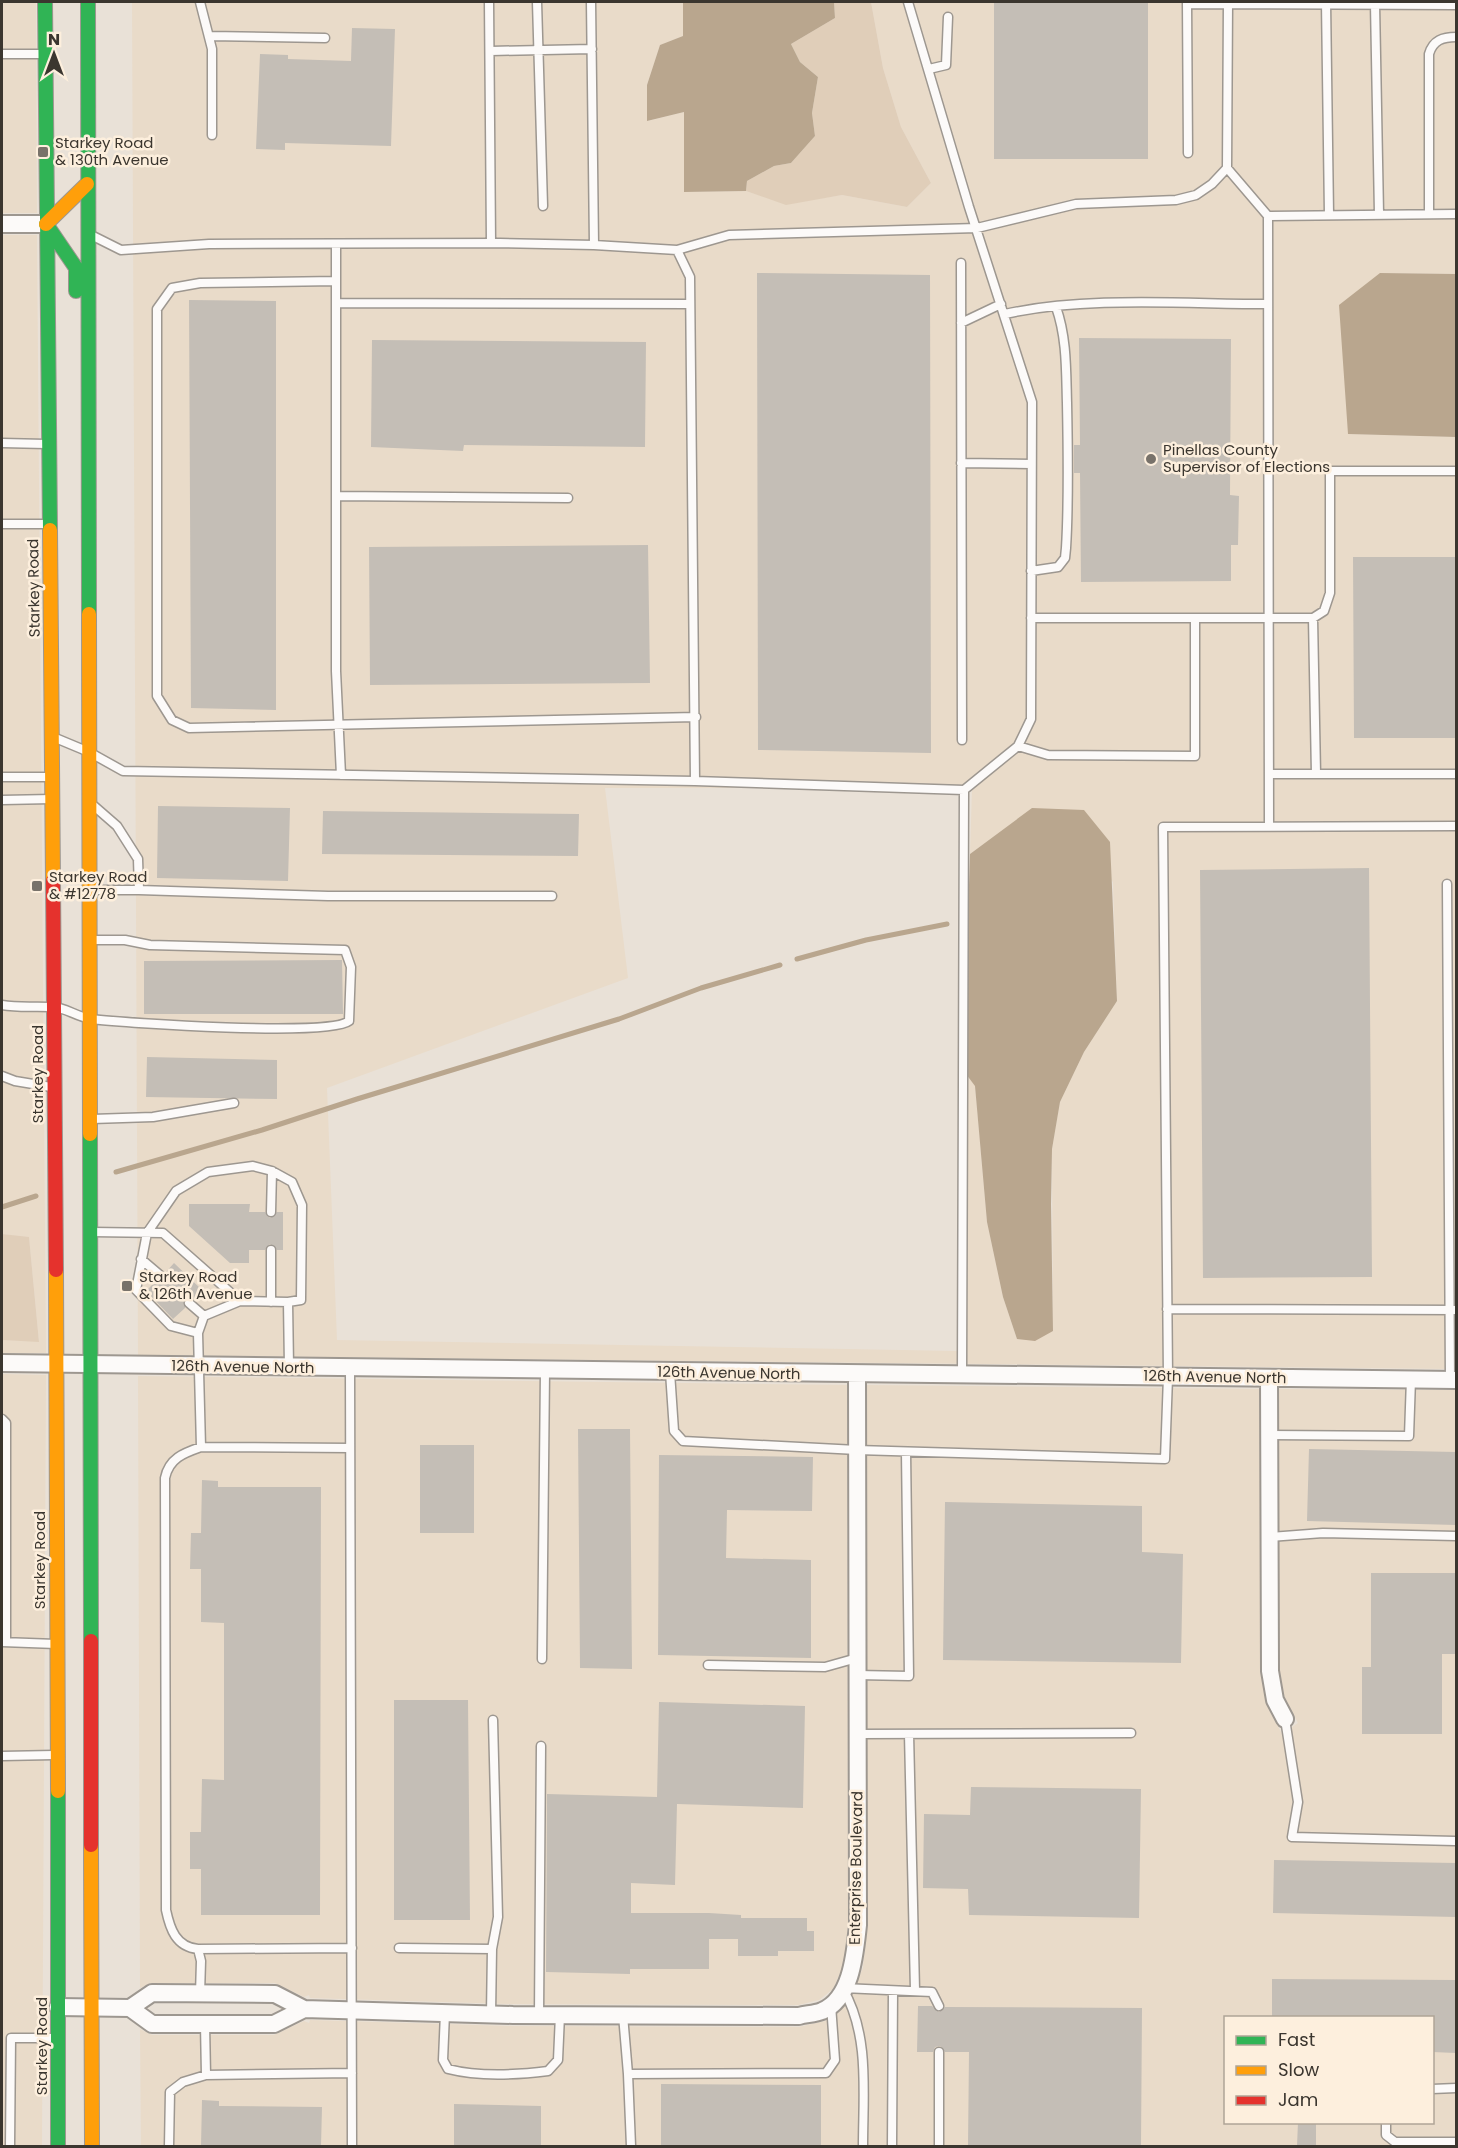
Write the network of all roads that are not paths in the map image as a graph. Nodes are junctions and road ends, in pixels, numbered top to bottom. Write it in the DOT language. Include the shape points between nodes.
graph roads {
  1 [pos="45,2"];
  2 [pos="88,2"];
  3 [pos="200,2"];
  4 [pos="489,2"];
  5 [pos="537,2"];
  6 [pos="591,2"];
  7 [pos="908,2"];
  8 [pos="1326,2"];
  9 [pos="1187,3"];
  10 [pos="1228,3"];
  11 [pos="1375,4"];
  12 [pos="1456,5"];
  13 [pos="948,17"];
  14 [pos="210,36"];
  15 [pos="1456,37"];
  16 [pos="325,38"];
  17 [pos="592,49"];
  18 [pos="491,51"];
  19 [pos="541,51"];
  20 [pos="2,54"];
  21 [pos="46,54"];
  22 [pos="928,69"];
  23 [pos="212,135"];
  24 [pos="1188,153"];
  25 [pos="1227,168"];
  26 [pos="87,184"];
  27 [pos="543,206"];
  28 [pos="1456,213"];
  29 [pos="1379,214"];
  30 [pos="1429,214"];
  31 [pos="1329,215"];
  32 [pos="1268,216"];
  33 [pos="2,224"];
  34 [pos="46,224"];
  35 [pos="976,228"];
  36 [pos="87,234"];
  37 [pos="491,243"];
  38 [pos="336,244"];
  39 [pos="594,244"];
  40 [pos="677,250"];
  41 [pos="961,262"];
  42 [pos="336,281"];
  43 [pos="336,303"];
  44 [pos="690,304"];
  45 [pos="1001,304"];
  46 [pos="1268,304"];
  47 [pos="1056,307"];
  48 [pos="1005,314"];
  49 [pos="961,322"];
  50 [pos="87,385"];
  51 [pos="2,443"];
  52 [pos="49,444"];
  53 [pos="961,463"];
  54 [pos="1031,464"];
  55 [pos="1456,471"];
  56 [pos="336,496"];
  57 [pos="568,498"];
  58 [pos="2,524"];
  59 [pos="50,524"];
  60 [pos="1031,571"];
  61 [pos="1031,618"];
  62 [pos="1195,618"];
  63 [pos="1269,618"];
  64 [pos="1313,618"];
  65 [pos="696,717"];
  66 [pos="338,724"];
  67 [pos="51,736"];
  68 [pos="962,740"];
  69 [pos="1018,746"];
  70 [pos="89,752"];
  71 [pos="1269,774"];
  72 [pos="1316,774"];
  73 [pos="1456,774"];
  74 [pos="341,775"];
  75 [pos="2,777"];
  76 [pos="52,777"];
  77 [pos="695,781"];
  78 [pos="964,790"];
  79 [pos="2,800"];
  80 [pos="52,800"];
  81 [pos="89,802"];
  82 [pos="1269,826"];
  83 [pos="1456,826"];
  84 [pos="1447,884"];
  85 [pos="89,890"];
  86 [pos="140,890"];
  87 [pos="552,896"];
  88 [pos="89,940"];
  89 [pos="2,1005"];
  90 [pos="54,1007"];
  91 [pos="88,1018"];
  92 [pos="2,1076"];
  93 [pos="54,1088"];
  94 [pos="234,1103"];
  95 [pos="89,1119"];
  96 [pos="272,1171"];
  97 [pos="271,1212"];
  98 [pos="89,1232"];
  99 [pos="147,1233"];
  100 [pos="271,1250"];
  101 [pos="141,1259"];
  102 [pos="161,1276"];
  103 [pos="240,1301"];
  104 [pos="271,1302"];
  105 [pos="288,1302"];
  106 [pos="189,1303"];
  107 [pos="1167,1309"];
  108 [pos="1453,1310"];
  109 [pos="204,1317"];
  110 [pos="198,1333"];
  111 [pos="2,1363"];
  112 [pos="57,1364"];
  113 [pos="90,1365"];
  114 [pos="200,1366"];
  115 [pos="289,1367"];
  116 [pos="350,1368"];
  117 [pos="545,1371"];
  118 [pos="670,1372"];
  119 [pos="857,1374"];
  120 [pos="963,1375"];
  121 [pos="1168,1377"];
  122 [pos="1269,1378"];
  123 [pos="1411,1379"];
  124 [pos="1453,1380"];
  125 [pos="2,1419"];
  126 [pos="1269,1435"];
  127 [pos="201,1447"];
  128 [pos="350,1448"];
  129 [pos="857,1450"];
  130 [pos="906,1452"];
  131 [pos="1456,1536"];
  132 [pos="1269,1537"];
  133 [pos="4,1642"];
  134 [pos="57,1644"];
  135 [pos="542,1659"];
  136 [pos="708,1665"];
  137 [pos="857,1666"];
  138 [pos="1285,1719"];
  139 [pos="493,1720"];
  140 [pos="1131,1733"];
  141 [pos="857,1734"];
  142 [pos="909,1734"];
  143 [pos="541,1746"];
  144 [pos="57,1755"];
  145 [pos="2,1756"];
  146 [pos="1455,1841"];
  147 [pos="352,1948"];
  148 [pos="399,1948"];
  149 [pos="198,1949"];
  150 [pos="492,1949"];
  151 [pos="843,1988"];
  152 [pos="915,1990"];
  153 [pos="893,1991"];
  154 [pos="200,1994"];
  155 [pos="831,2004"];
  156 [pos="58,2007"];
  157 [pos="939,2007"];
  158 [pos="92,2008"];
  159 [pos="129,2008"];
  160 [pos="304,2009"];
  161 [pos="352,2010"];
  162 [pos="445,2013"];
  163 [pos="491,2014"];
  164 [pos="539,2015"];
  165 [pos="560,2015"];
  166 [pos="623,2015"];
  167 [pos="205,2024"];
  168 [pos="58,2038"];
  169 [pos="939,2052"];
  170 [pos="352,2073"];
  171 [pos="628,2074"];
  172 [pos="206,2075"];
  173 [pos="1456,2088"];
  174 [pos="1434,2089"];
  175 [pos="1386,2124"];
  176 [pos="1456,2142"];
  177 [pos="10,2146"];
  178 [pos="58,2146"];
  179 [pos="92,2146"];
  180 [pos="169,2146"];
  181 [pos="352,2146"];
  182 [pos="631,2146"];
  183 [pos="863,2146"];
  184 [pos="892,2146"];
  185 [pos="939,2146"];
  1 -- 21 [label="main road, Starkey Road"];
  2 -- 26 [label="main road"];
  3 -- 14 [label="lane"];
  4 -- 18 [label="lane"];
  5 -- 19 [label="lane"];
  6 -- 17 [label="lane"];
  7 -- 22 [label="lane"];
  8 -- 10 [label="lane"];
  8 -- 11 [label="lane"];
  8 -- 31 [label="lane"];
  9 -- 10 [label="lane"];
  9 -- 24 [label="lane"];
  10 -- 25 [label="lane"];
  11 -- 12 [label="lane"];
  11 -- 29 [label="lane"];
  13 -- 22 [label="lane" via="946,65"];
  14 -- 16 [label="lane"];
  14 -- 23 [label="lane"];
  15 -- 30 [label="lane" via="1440,39 1429,54"];
  17 -- 19 [label="lane"];
  17 -- 39 [label="lane"];
  18 -- 19 [label="lane"];
  18 -- 37 [label="lane"];
  19 -- 27 [label="lane"];
  20 -- 21 [label="lane"];
  21 -- 34 [label="main road, Starkey Road"];
  22 -- 35 [label="lane"];
  25 -- 32 [label="lane"];
  25 -- 35 [label="lane" via="1212,184 1186,198 1076,204"];
  26 -- 34 [label="main road"];
  26 -- 36 [label="main road"];
  28 -- 30 [label="lane"];
  29 -- 30 [label="lane"];
  29 -- 31 [label="lane"];
  31 -- 32 [label="lane"];
  32 -- 46 [label="lane"];
  33 -- 34 [label="street"];
  34 -- 50 [label="main road" via="76,268 75,370"];
  34 -- 52 [label="main road, Starkey Road"];
  35 -- 40 [label="lane" via="729,235"];
  35 -- 45 [label="lane"];
  36 -- 38 [label="lane" via="121,250 209,244"];
  36 -- 50 [label="main road"];
  37 -- 38 [label="lane"];
  37 -- 39 [label="lane"];
  38 -- 42 [label="lane"];
  39 -- 40 [label="lane"];
  40 -- 44 [label="lane" via="690,277"];
  41 -- 49 [label="lane"];
  42 -- 43 [label="lane"];
  42 -- 66 [label="lane" via="200,283 172,288 157,309 157,696 172,720 189,728"];
  43 -- 44 [label="lane"];
  43 -- 56 [label="lane"];
  44 -- 65 [label="lane"];
  45 -- 48 [label="lane"];
  45 -- 49 [label="lane"];
  46 -- 47 [label="lane"];
  46 -- 63 [label="lane"];
  47 -- 48 [label="lane"];
  47 -- 60 [label="lane" via="1065,352 1066,548 1058,567"];
  48 -- 54 [label="lane" via="1032,402"];
  49 -- 53 [label="lane"];
  50 -- 70 [label="main road"];
  51 -- 52 [label="lane"];
  52 -- 59 [label="main road, Starkey Road"];
  53 -- 54 [label="lane"];
  53 -- 68 [label="lane"];
  54 -- 60 [label="lane"];
  55 -- 64 [label="lane" via="1330,471 1330,593 1324,611"];
  56 -- 57 [label="lane"];
  56 -- 66 [label="lane"];
  58 -- 59 [label="lane"];
  59 -- 67 [label="main road, Starkey Road"];
  60 -- 61 [label="lane"];
  61 -- 62 [label="lane"];
  61 -- 69 [label="lane" via="1031,719"];
  62 -- 63 [label="lane"];
  62 -- 69 [label="lane" via="1194,756 1048,755"];
  63 -- 64 [label="lane"];
  63 -- 71 [label="lane"];
  64 -- 72 [label="lane"];
  65 -- 66 [label="lane"];
  65 -- 77 [label="lane"];
  66 -- 74 [label="lane"];
  67 -- 70 [label="lane"];
  67 -- 76 [label="main road, Starkey Road"];
  69 -- 78 [label="lane"];
  70 -- 74 [label="lane" via="123,771"];
  70 -- 81 [label="main road"];
  71 -- 72 [label="lane"];
  71 -- 82 [label="lane"];
  72 -- 73 [label="lane"];
  74 -- 77 [label="lane"];
  75 -- 76 [label="lane"];
  76 -- 80 [label="main road, Starkey Road"];
  77 -- 78 [label="lane"];
  78 -- 120 [label="lane"];
  79 -- 80 [label="lane"];
  80 -- 90 [label="main road, Starkey Road"];
  81 -- 85 [label="main road"];
  81 -- 86 [label="lane" via="117,826 138,859"];
  82 -- 83 [label="lane"];
  82 -- 107 [label="lane" via="1162,827"];
  84 -- 108 [label="lane"];
  85 -- 86 [label="lane"];
  85 -- 88 [label="main road"];
  86 -- 87 [label="lane" via="328,896"];
  88 -- 91 [label="main road"];
  88 -- 91 [label="lane" via="345,950 351,967 349,1021 344,1026 270,1029"];
  89 -- 90 [label="lane"];
  90 -- 91 [label="lane"];
  90 -- 93 [label="main road, Starkey Road"];
  91 -- 95 [label="main road"];
  92 -- 93 [label="lane"];
  93 -- 112 [label="main road, Starkey Road"];
  94 -- 95 [label="lane" via="153,1117"];
  95 -- 98 [label="main road"];
  96 -- 97 [label="lane"];
  96 -- 99 [label="lane" via="253,1166 208,1172 176,1191"];
  96 -- 105 [label="lane" via="292,1182 302,1205 301,1300"];
  98 -- 99 [label="lane"];
  98 -- 113 [label="main road"];
  99 -- 101 [label="lane"];
  99 -- 103 [label="lane" via="164,1233"];
  100 -- 104 [label="lane"];
  101 -- 102 [label="lane"];
  101 -- 110 [label="lane" via="136,1290 171,1326"];
  103 -- 104 [label="lane"];
  103 -- 109 [label="lane"];
  104 -- 105 [label="lane"];
  105 -- 115 [label="lane"];
  106 -- 109 [label="lane"];
  107 -- 108 [label="lane"];
  107 -- 121 [label="lane"];
  108 -- 124 [label="lane"];
  109 -- 110 [label="lane"];
  110 -- 114 [label="lane"];
  111 -- 112 [label="street, 126th Avenue North"];
  112 -- 113 [label="street, 126th Avenue North"];
  112 -- 134 [label="main road, Starkey Road"];
  113 -- 114 [label="street, 126th Avenue North"];
  113 -- 158 [label="main road"];
  114 -- 115 [label="street, 126th Avenue North"];
  114 -- 127 [label="lane"];
  115 -- 116 [label="street, 126th Avenue North"];
  116 -- 117 [label="street, 126th Avenue North"];
  116 -- 128 [label="lane"];
  117 -- 118 [label="street, 126th Avenue North"];
  117 -- 135 [label="lane"];
  118 -- 119 [label="street, 126th Avenue North"];
  118 -- 129 [label="lane" via="674,1431 683,1441"];
  119 -- 120 [label="street, 126th Avenue North"];
  119 -- 129 [label="street, Enterprise Boulevard"];
  120 -- 121 [label="street, 126th Avenue North"];
  121 -- 122 [label="street, 126th Avenue North"];
  121 -- 130 [label="lane" via="1165,1459"];
  122 -- 123 [label="street, 126th Avenue North"];
  122 -- 126 [label="street"];
  123 -- 124 [label="street, 126th Avenue North"];
  123 -- 126 [label="lane" via="1409,1436"];
  125 -- 133 [label="lane" via="6,1423"];
  126 -- 132 [label="street"];
  127 -- 128 [label="lane"];
  127 -- 149 [label="lane" via="174,1459 165,1478 166,1910 172,1932 180,1942"];
  128 -- 147 [label="lane"];
  129 -- 130 [label="lane"];
  129 -- 137 [label="street, Enterprise Boulevard"];
  130 -- 137 [label="lane" via="909,1676"];
  131 -- 132 [label="lane" via="1323,1533"];
  132 -- 138 [label="street" via="1270,1671 1275,1700"];
  133 -- 134 [label="lane"];
  134 -- 144 [label="main road, Starkey Road"];
  136 -- 137 [label="lane"];
  137 -- 141 [label="street, Enterprise Boulevard"];
  138 -- 146 [label="lane" via="1298,1802 1292,1837"];
  139 -- 150 [label="lane" via="498,1917"];
  140 -- 142 [label="lane"];
  141 -- 142 [label="lane"];
  141 -- 151 [label="street, Enterprise Boulevard" via="858,1924 854,1967"];
  142 -- 152 [label="lane"];
  143 -- 164 [label="lane"];
  144 -- 145 [label="lane"];
  144 -- 156 [label="main road, Starkey Road"];
  147 -- 149 [label="lane"];
  147 -- 161 [label="lane"];
  148 -- 150 [label="lane"];
  149 -- 154 [label="lane"];
  150 -- 163 [label="lane"];
  151 -- 153 [label="lane"];
  151 -- 155 [label="street, Enterprise Boulevard" via="841,1996"];
  151 -- 183 [label="lane" via="859,2029"];
  152 -- 153 [label="lane"];
  152 -- 157 [label="lane" via="932,1992"];
  153 -- 184 [label="lane"];
  154 -- 159 [label="street" via="152,1994"];
  154 -- 160 [label="street" via="275,1994"];
  155 -- 166 [label="street" via="799,2016"];
  155 -- 171 [label="lane" via="835,2060 826,2073"];
  156 -- 158 [label="street"];
  156 -- 168 [label="main road, Starkey Road"];
  158 -- 159 [label="street"];
  158 -- 179 [label="main road"];
  159 -- 167 [label="street" via="152,2024"];
  160 -- 161 [label="street"];
  160 -- 167 [label="street" via="274,2024"];
  161 -- 162 [label="street"];
  161 -- 170 [label="lane"];
  162 -- 163 [label="street"];
  162 -- 165 [label="lane" via="443,2060 448,2069 525,2074 548,2071 558,2060"];
  163 -- 164 [label="street"];
  164 -- 165 [label="street"];
  165 -- 166 [label="street"];
  166 -- 171 [label="lane"];
  167 -- 172 [label="lane"];
  168 -- 177 [label="lane" via="11,2038"];
  168 -- 178 [label="main road, Starkey Road"];
  169 -- 185 [label="lane"];
  170 -- 172 [label="lane"];
  170 -- 181 [label="lane"];
  171 -- 182 [label="lane"];
  172 -- 180 [label="lane" via="183,2082 170,2092"];
  173 -- 174 [label="lane"];
  175 -- 176 [label="lane" via="1386,2135 1395,2142"];
}
